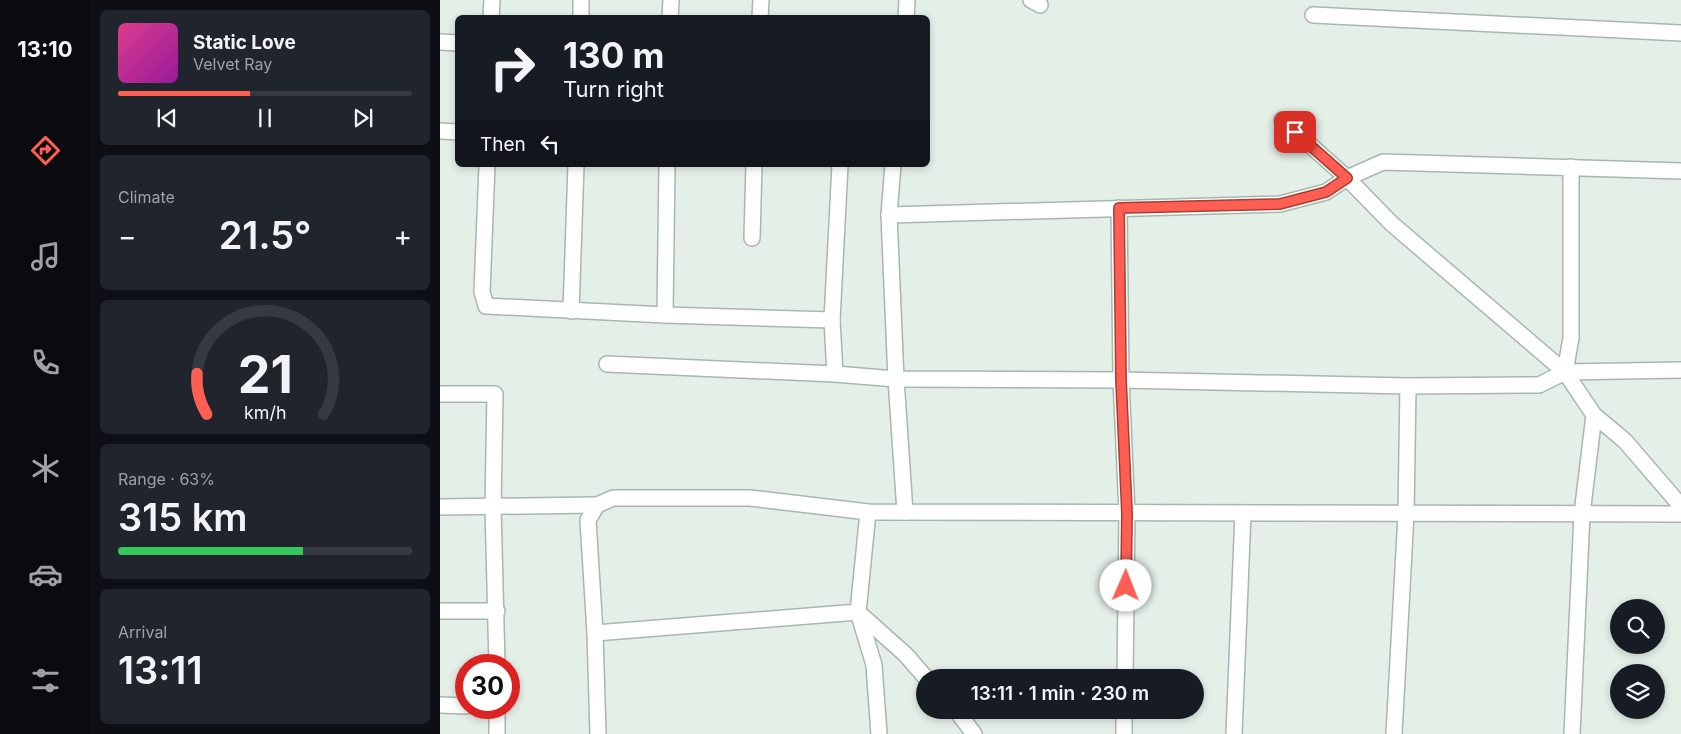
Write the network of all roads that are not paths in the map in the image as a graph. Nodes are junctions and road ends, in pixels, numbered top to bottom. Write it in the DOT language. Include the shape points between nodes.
graph roads {
  1 [pos="492,0"];
  2 [pos="581,0"];
  3 [pos="672,0"];
  4 [pos="761,0"];
  5 [pos="907,0"];
  6 [pos="491,15"];
  7 [pos="581,15"];
  8 [pos="670,15"];
  9 [pos="760,15"];
  10 [pos="906,15"];
  11 [pos="1313,15"];
  12 [pos="1681,33"];
  13 [pos="440,42"];
  14 [pos="455,43"];
  15 [pos="1282,120"];
  16 [pos="440,132"];
  17 [pos="455,132"];
  18 [pos="487,167"];
  19 [pos="576,167"];
  20 [pos="667,167"];
  21 [pos="754,167"];
  22 [pos="840,167"];
  23 [pos="893,167"];
  24 [pos="1571,167"];
  25 [pos="1681,171"];
  26 [pos="1347,178"];
  27 [pos="1119,208"];
  28 [pos="889,215"];
  29 [pos="752,238"];
  30 [pos="571,311"];
  31 [pos="665,315"];
  32 [pos="832,320"];
  33 [pos="607,364"];
  34 [pos="1681,370"];
  35 [pos="1565,372"];
  36 [pos="835,374"];
  37 [pos="896,379"];
  38 [pos="1121,380"];
  39 [pos="1408,386"];
  40 [pos="440,394"];
  41 [pos="1594,416"];
  42 [pos="597,505"];
  43 [pos="1681,506"];
  44 [pos="493,507"];
  45 [pos="440,508"];
  46 [pos="868,512"];
  47 [pos="905,512"];
  48 [pos="1127,513"];
  49 [pos="1243,513"];
  50 [pos="1406,514"];
  51 [pos="1582,514"];
  52 [pos="1681,514"];
  53 [pos="440,611"];
  54 [pos="497,611"];
  55 [pos="858,612"];
  56 [pos="595,633"];
  57 [pos="497,654"];
  58 [pos="918,669"];
  59 [pos="1125,669"];
  60 [pos="440,705"];
  61 [pos="455,706"];
  62 [pos="498,719"];
  63 [pos="963,719"];
  64 [pos="1124,719"];
  65 [pos="497,734"];
  66 [pos="598,734"];
  67 [pos="879,734"];
  68 [pos="974,734"];
  69 [pos="1124,734"];
  70 [pos="1234,734"];
  71 [pos="1394,734"];
  72 [pos="1572,734"];
  1 -- 6 [label="street"];
  2 -- 7 [label="street"];
  3 -- 8 [label="street"];
  4 -- 9 [label="street"];
  5 -- 10 [label="street"];
  11 -- 12 [label="street"];
  13 -- 14 [label="street"];
  15 -- 26 [label="street"];
  16 -- 17 [label="street"];
  18 -- 30 [label="street" via="482,292 486,306"];
  19 -- 30 [label="street"];
  20 -- 31 [label="street"];
  21 -- 29 [label="street"];
  22 -- 32 [label="street"];
  23 -- 28 [label="street"];
  24 -- 25 [label="street"];
  24 -- 26 [label="street" via="1383,162"];
  24 -- 35 [label="street" via="1571,338"];
  26 -- 27 [label="street" via="1326,192 1280,204"];
  26 -- 35 [label="street" via="1392,224"];
  27 -- 28 [label="street"];
  27 -- 38 [label="street"];
  28 -- 37 [label="street"];
  30 -- 31 [label="street"];
  31 -- 32 [label="street"];
  32 -- 36 [label="street"];
  33 -- 36 [label="street"];
  34 -- 35 [label="street"];
  35 -- 39 [label="street" via="1539,385"];
  35 -- 41 [label="street"];
  36 -- 37 [label="street"];
  37 -- 38 [label="street"];
  37 -- 47 [label="street"];
  38 -- 39 [label="street"];
  38 -- 48 [label="street"];
  39 -- 50 [label="street"];
  40 -- 44 [label="street" via="495,394"];
  41 -- 43 [label="street" via="1625,441"];
  41 -- 51 [label="street"];
  42 -- 44 [label="street"];
  42 -- 46 [label="street" via="613,498 750,498"];
  42 -- 56 [label="street" via="588,520"];
  44 -- 45 [label="street"];
  44 -- 54 [label="street"];
  46 -- 47 [label="street"];
  46 -- 55 [label="street"];
  47 -- 48 [label="street"];
  48 -- 49 [label="street"];
  48 -- 59 [label="street"];
  49 -- 50 [label="street"];
  49 -- 70 [label="street"];
  50 -- 51 [label="street"];
  50 -- 71 [label="street"];
  51 -- 52 [label="street"];
  51 -- 72 [label="street"];
  53 -- 54 [label="street"];
  54 -- 57 [label="street"];
  55 -- 56 [label="street"];
  55 -- 58 [label="street"];
  55 -- 67 [label="street" via="874,665"];
  56 -- 66 [label="street"];
  60 -- 61 [label="street"];
  62 -- 65 [label="street"];
  63 -- 68 [label="street"];
  64 -- 69 [label="street"];
}
